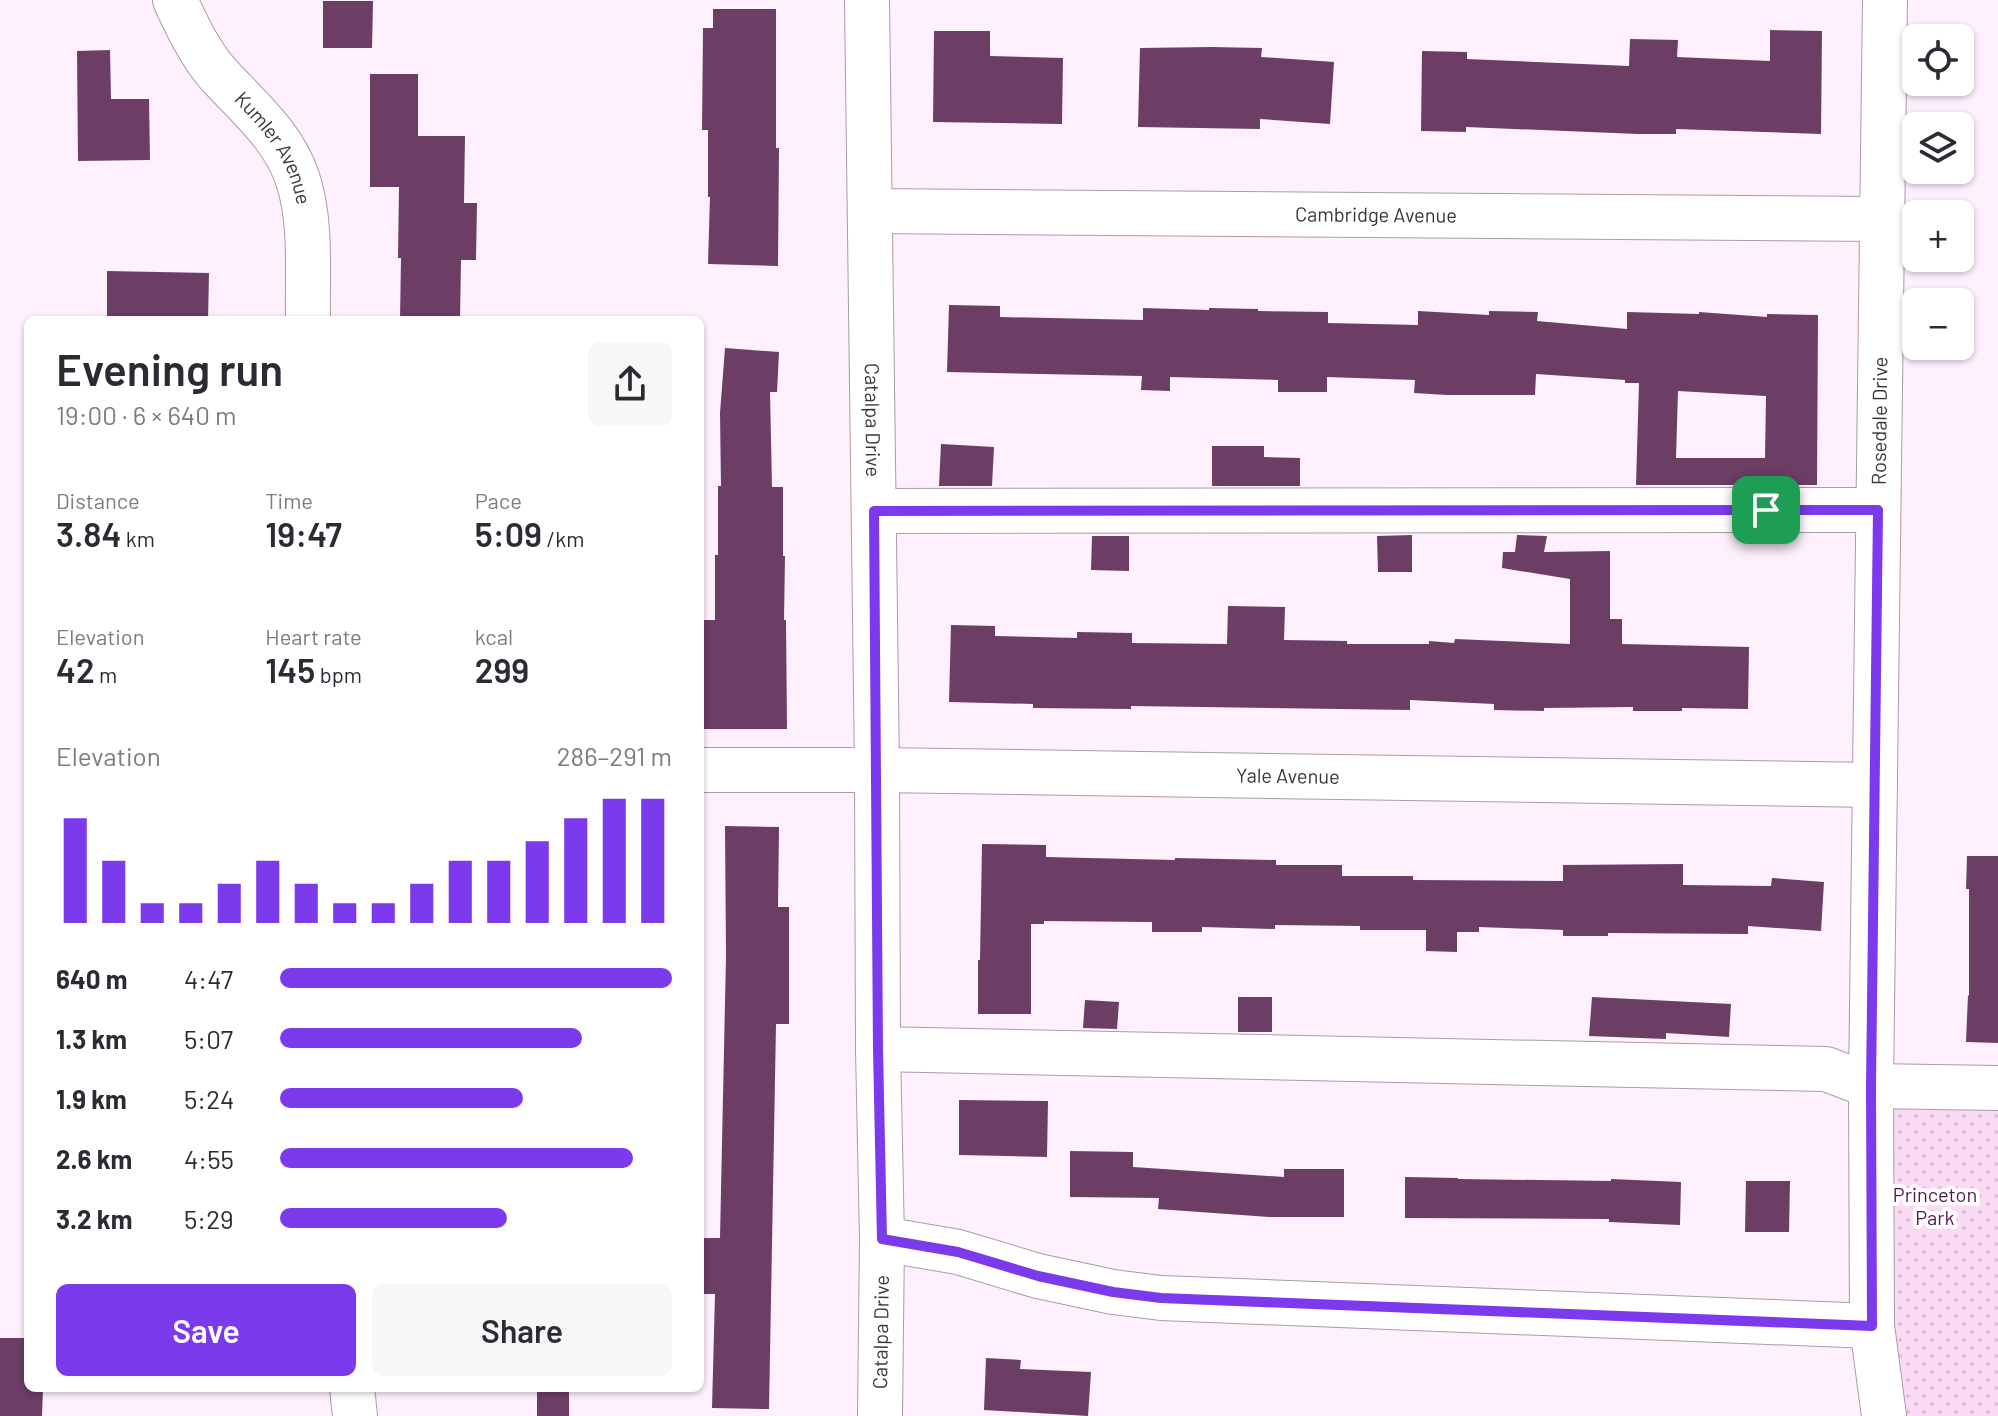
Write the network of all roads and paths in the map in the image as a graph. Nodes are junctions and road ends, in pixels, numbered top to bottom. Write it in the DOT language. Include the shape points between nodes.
graph roads {
  1 [pos="175,0"];
  2 [pos="867,0"];
  3 [pos="1885,0"];
  4 [pos="870,211"];
  5 [pos="1883,219"];
  6 [pos="308,316"];
  7 [pos="1878,510"];
  8 [pos="874,511"];
  9 [pos="704,770"];
  10 [pos="877,770"];
  11 [pos="1875,785"];
  12 [pos="878,1049"];
  13 [pos="1871,1086"];
  14 [pos="1998,1088"];
  15 [pos="882,1239"];
  16 [pos="1872,1326"];
  17 [pos="352,1392"];
  18 [pos="355,1416"];
  19 [pos="880,1416"];
  20 [pos="1884,1416"];
  1 -- 6 [label="street, Kumler Avenue" via="217,72 277,138 298,177 307,222"];
  2 -- 4 [label="street, Catalpa Drive"];
  3 -- 5 [label="street, Rosedale Drive"];
  4 -- 5 [label="street, Cambridge Avenue"];
  4 -- 8 [label="street, Catalpa Drive"];
  5 -- 7 [label="street, Rosedale Drive"];
  7 -- 8 [label="street"];
  7 -- 11 [label="street, Rosedale Drive"];
  8 -- 10 [label="street, Catalpa Drive"];
  9 -- 10 [label="street, Yale Avenue"];
  10 -- 11 [label="street, Yale Avenue"];
  10 -- 12 [label="street, Catalpa Drive"];
  11 -- 13 [label="street, Rosedale Drive"];
  12 -- 13 [label="street" via="1826,1069"];
  12 -- 15 [label="street, Catalpa Drive"];
  13 -- 14 [label="street"];
  13 -- 16 [label="street, Rosedale Drive"];
  15 -- 16 [label="street" via="958,1252 1113,1292 1161,1298"];
  15 -- 19 [label="street, Catalpa Drive"];
  16 -- 20 [label="street, Rosedale Drive"];
  17 -- 18 [label="street"];
}
